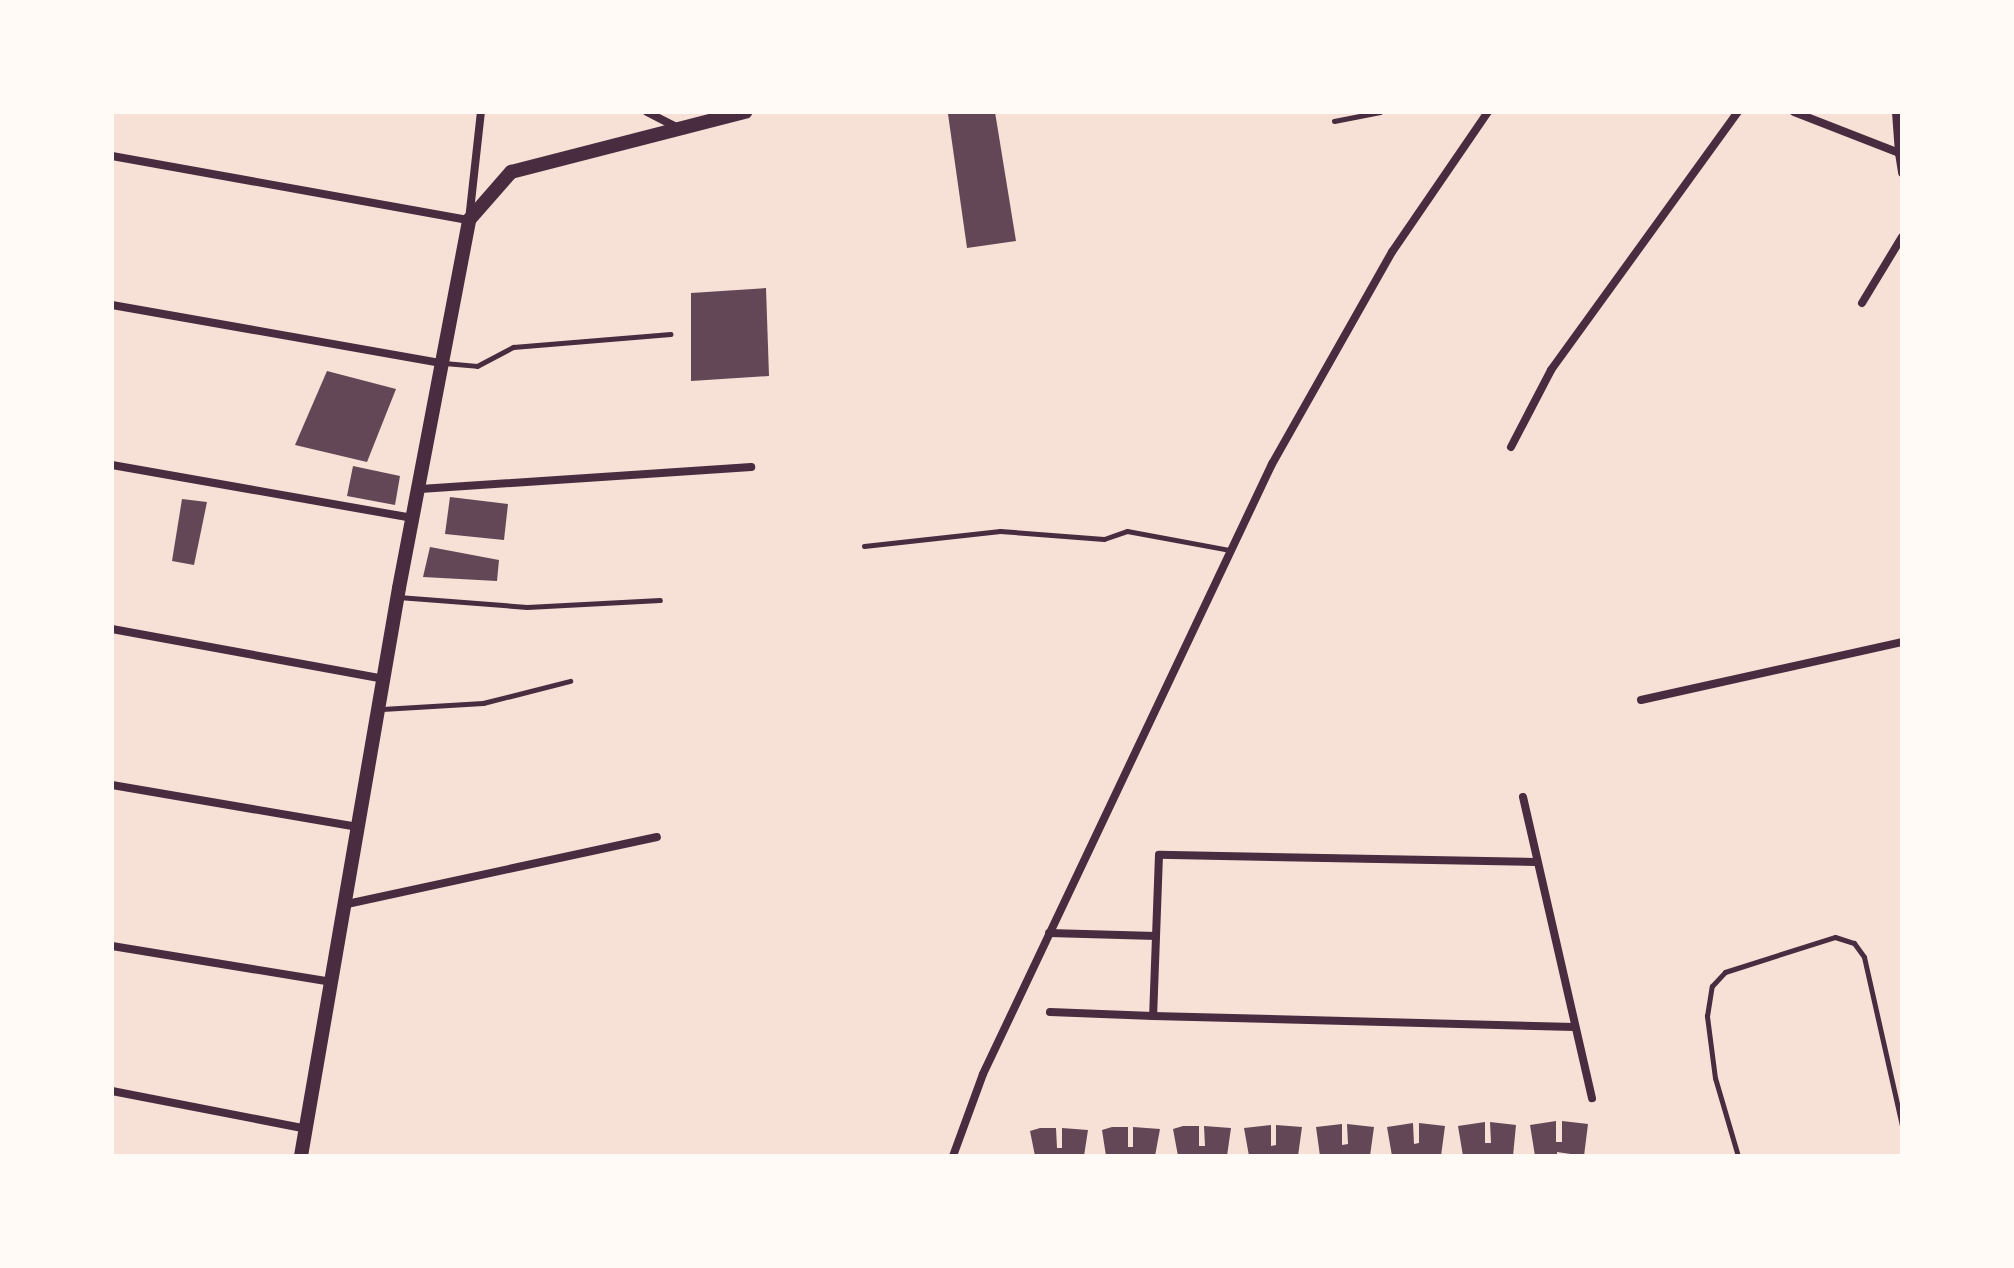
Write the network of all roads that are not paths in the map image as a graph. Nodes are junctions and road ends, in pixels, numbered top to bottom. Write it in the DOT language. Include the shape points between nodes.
graph roads {
  1 [pos="481,112"];
  2 [pos="647,112"];
  3 [pos="745,112"];
  4 [pos="1380,112"];
  5 [pos="1488,112"];
  6 [pos="1738,112"];
  7 [pos="1794,112"];
  8 [pos="1896,112"];
  9 [pos="1334,121"];
  10 [pos="675,126"];
  11 [pos="1899,153"];
  12 [pos="112,156"];
  13 [pos="1902,173"];
  14 [pos="469,220"];
  15 [pos="1902,237"];
  16 [pos="1862,303"];
  17 [pos="112,305"];
  18 [pos="670,334"];
  19 [pos="440,363"];
  20 [pos="1511,447"];
  21 [pos="112,465"];
  22 [pos="751,467"];
  23 [pos="420,489"];
  24 [pos="414,518"];
  25 [pos="864,546"];
  26 [pos="1231,550"];
  27 [pos="397,597"];
  28 [pos="660,600"];
  29 [pos="112,629"];
  30 [pos="1902,642"];
  31 [pos="384,679"];
  32 [pos="570,681"];
  33 [pos="1641,700"];
  34 [pos="379,709"];
  35 [pos="112,785"];
  36 [pos="1523,797"];
  37 [pos="359,827"];
  38 [pos="657,837"];
  39 [pos="1535,862"];
  40 [pos="347,904"];
  41 [pos="1049,933"];
  42 [pos="1156,936"];
  43 [pos="112,946"];
  44 [pos="333,982"];
  45 [pos="1050,1012"];
  46 [pos="1153,1016"];
  47 [pos="1575,1027"];
  48 [pos="112,1091"];
  49 [pos="1592,1098"];
  50 [pos="1902,1126"];
  51 [pos="307,1129"];
  52 [pos="301,1156"];
  53 [pos="953,1156"];
  54 [pos="1738,1156"];
  1 -- 14 [label="street"];
  2 -- 10 [label="street"];
  3 -- 10 [label="street"];
  4 -- 9 [label="lane"];
  5 -- 26 [label="street" via="1392,252 1272,464"];
  6 -- 20 [label="street" via="1551,370"];
  7 -- 11 [label="street"];
  8 -- 11 [label="street"];
  10 -- 14 [label="street" via="511,172"];
  11 -- 13 [label="street"];
  12 -- 14 [label="street"];
  14 -- 19 [label="street"];
  15 -- 16 [label="street"];
  17 -- 19 [label="street"];
  18 -- 19 [label="lane" via="513,347 477,366"];
  19 -- 23 [label="street"];
  21 -- 24 [label="street"];
  22 -- 23 [label="street"];
  23 -- 24 [label="street"];
  24 -- 27 [label="street"];
  25 -- 26 [label="lane" via="1000,531 1104,539 1127,531"];
  26 -- 41 [label="street"];
  27 -- 28 [label="lane" via="527,607"];
  27 -- 31 [label="street"];
  29 -- 31 [label="street"];
  30 -- 33 [label="street"];
  31 -- 34 [label="street"];
  32 -- 34 [label="lane" via="483,703"];
  34 -- 37 [label="street"];
  35 -- 37 [label="street"];
  36 -- 39 [label="street"];
  37 -- 40 [label="street"];
  38 -- 40 [label="street"];
  39 -- 42 [label="street" via="1159,855"];
  39 -- 47 [label="street"];
  40 -- 44 [label="street"];
  41 -- 42 [label="street"];
  41 -- 53 [label="street" via="983,1074"];
  42 -- 46 [label="street"];
  43 -- 44 [label="street"];
  44 -- 51 [label="street"];
  45 -- 46 [label="street"];
  46 -- 47 [label="street"];
  47 -- 49 [label="street"];
  48 -- 51 [label="street"];
  50 -- 54 [label="lane" via="1864,957 1854,943 1835,937 1725,972 1712,986 1707,1016 1715,1078"];
  51 -- 52 [label="street"];
}
